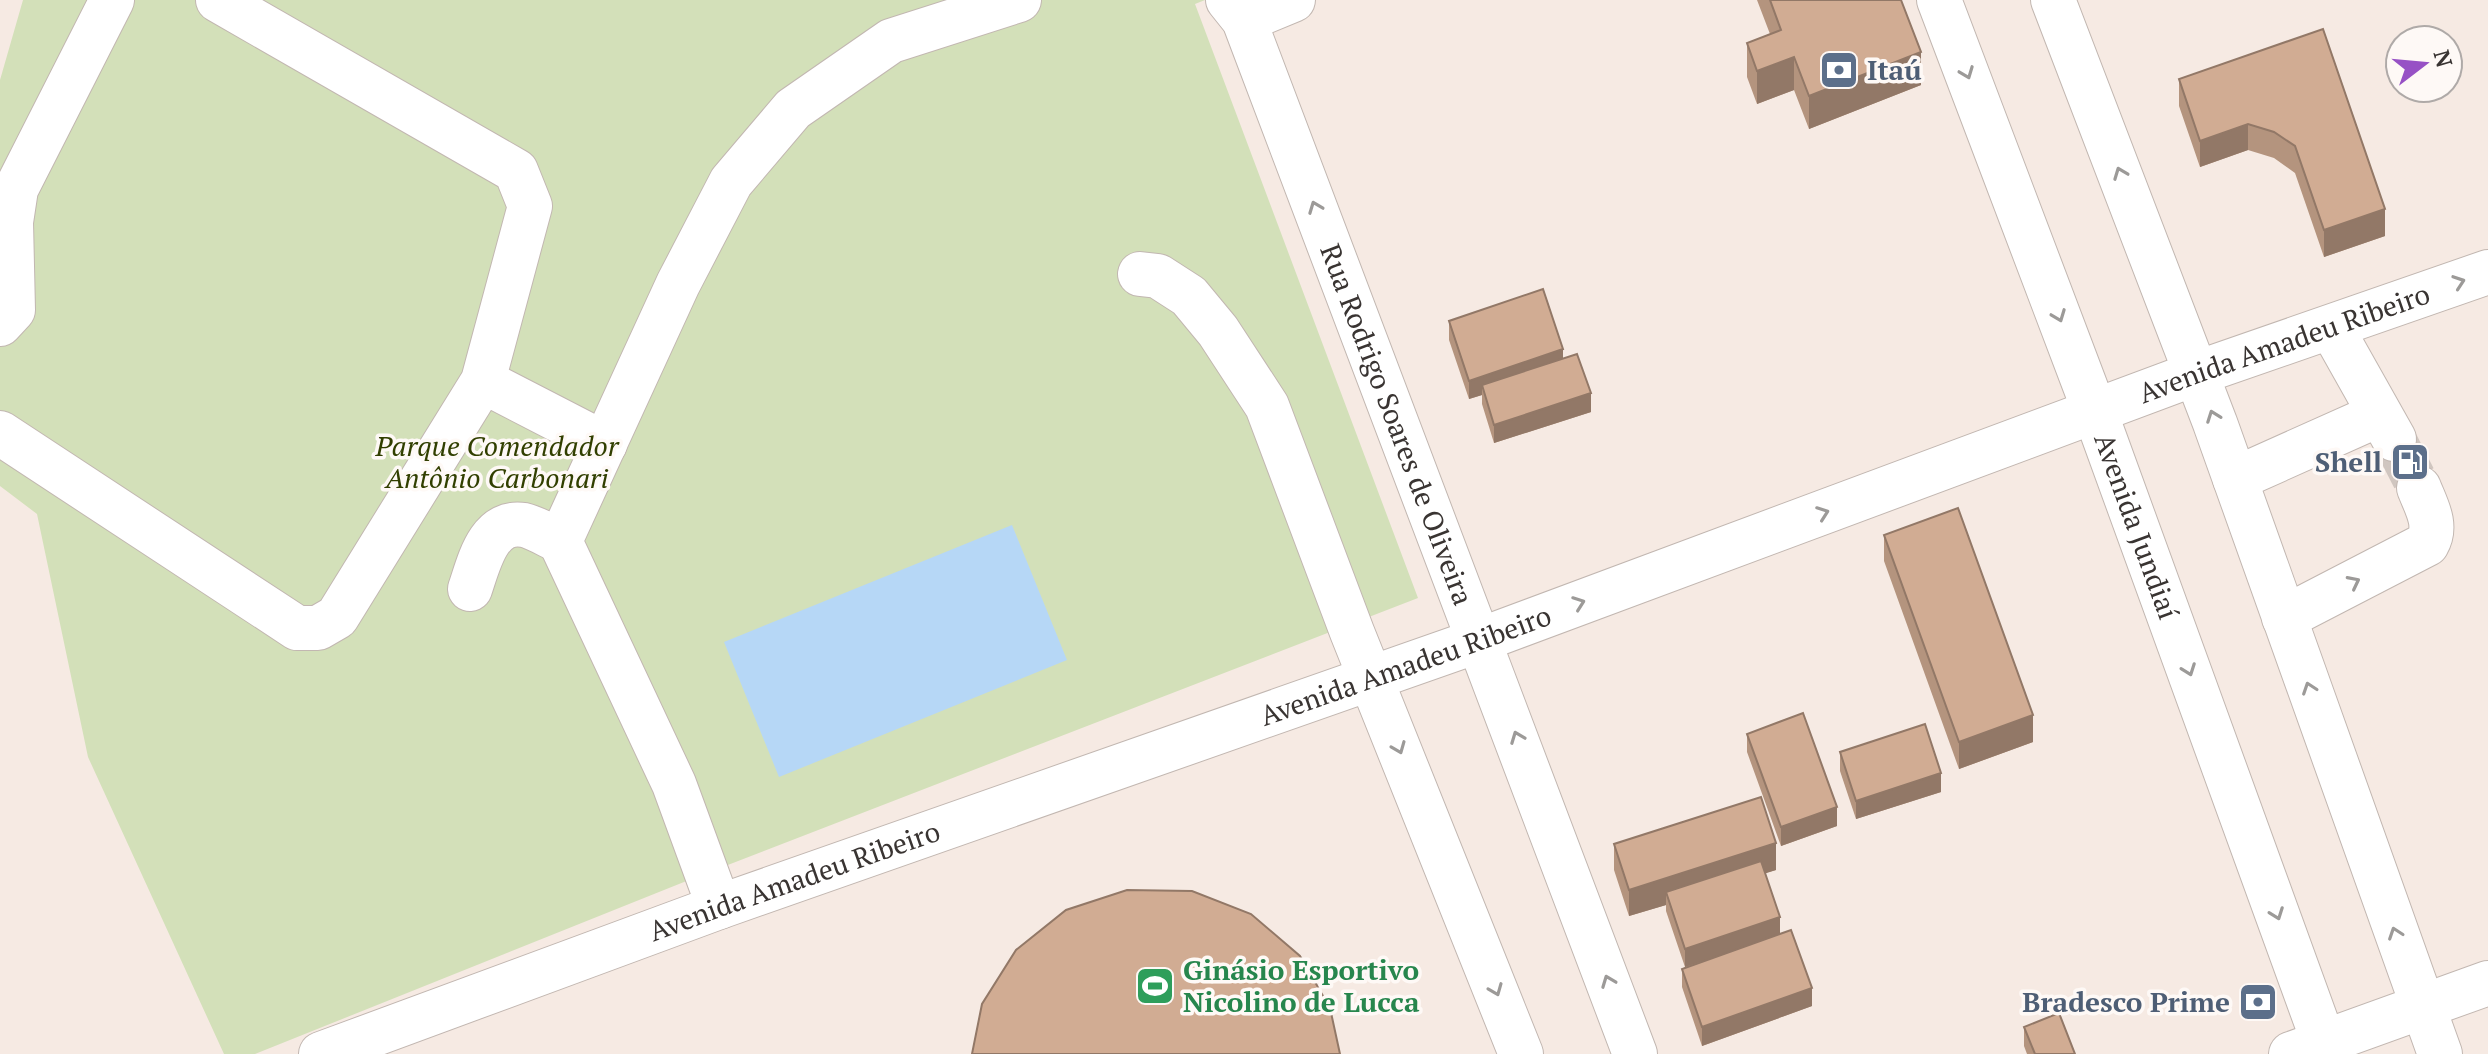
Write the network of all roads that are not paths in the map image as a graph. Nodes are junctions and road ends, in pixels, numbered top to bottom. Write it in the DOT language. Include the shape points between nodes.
graph roads {
  1 [pos="112,0"];
  2 [pos="218,0"];
  3 [pos="1019,0"];
  4 [pos="1293,0"];
  5 [pos="1939,0"];
  6 [pos="2053,0"];
  7 [pos="1236,10"];
  8 [pos="2488,272"];
  9 [pos="1140,274"];
  10 [pos="0,324"];
  11 [pos="2331,327"];
  12 [pos="2197,373"];
  13 [pos="483,381"];
  14 [pos="2095,412"];
  15 [pos="0,433"];
  16 [pos="605,444"];
  17 [pos="2235,479"];
  18 [pos="2419,488"];
  19 [pos="560,541"];
  20 [pos="470,589"];
  21 [pos="2284,618"];
  22 [pos="1480,640"];
  23 [pos="1370,676"];
  24 [pos="719,907"];
  25 [pos="2488,983"];
  26 [pos="2421,1007"];
  27 [pos="2314,1050"];
  28 [pos="321,1054"];
  29 [pos="1521,1054"];
  30 [pos="1635,1054"];
  31 [pos="2440,1054"];
  1 -- 10 [label="street" via="16,189 11,222 13,310"];
  2 -- 13 [label="street" via="516,171 530,206"];
  3 -- 16 [label="street" via="891,41 793,109 731,182"];
  4 -- 7 [label="street"];
  5 -- 14 [label="street, Avenida Jundiaí, one-way"];
  12 -- 6 [label="street, one-way"];
  22 -- 7 [label="street, Rua Rodrigo Soares de Oliveira, one-way"];
  11 -- 8 [label="street, Avenida Amadeu Ribeiro, one-way"];
  9 -- 23 [label="street" via="1158,276 1189,296 1267,406"];
  11 -- 12 [label="street, Avenida Amadeu Ribeiro"];
  11 -- 17 [label="street" via="2386,427"];
  12 -- 14 [label="street, Avenida Amadeu Ribeiro"];
  17 -- 12 [label="street, one-way"];
  13 -- 15 [label="street" via="337,617 318,628 297,628"];
  13 -- 16 [label="street"];
  22 -- 14 [label="street, Avenida Amadeu Ribeiro, one-way"];
  14 -- 27 [label="street, Avenida Jundiaí, one-way"];
  16 -- 19 [label="street"];
  17 -- 21 [label="street"];
  21 -- 18 [label="street, one-way" via="2427,544 2431,519"];
  19 -- 20 [label="street" via="522,525 499,530 484,547"];
  19 -- 24 [label="street" via="674,784"];
  26 -- 21 [label="street, one-way"];
  22 -- 23 [label="street, Avenida Amadeu Ribeiro"];
  30 -- 22 [label="street, Rua Rodrigo Soares de Oliveira, one-way"];
  23 -- 24 [label="street, Avenida Amadeu Ribeiro"];
  23 -- 29 [label="street, one-way"];
  24 -- 28 [label="street, Avenida Amadeu Ribeiro"];
  25 -- 26 [label="street"];
  26 -- 27 [label="street"];
  26 -- 31 [label="street"];
}
